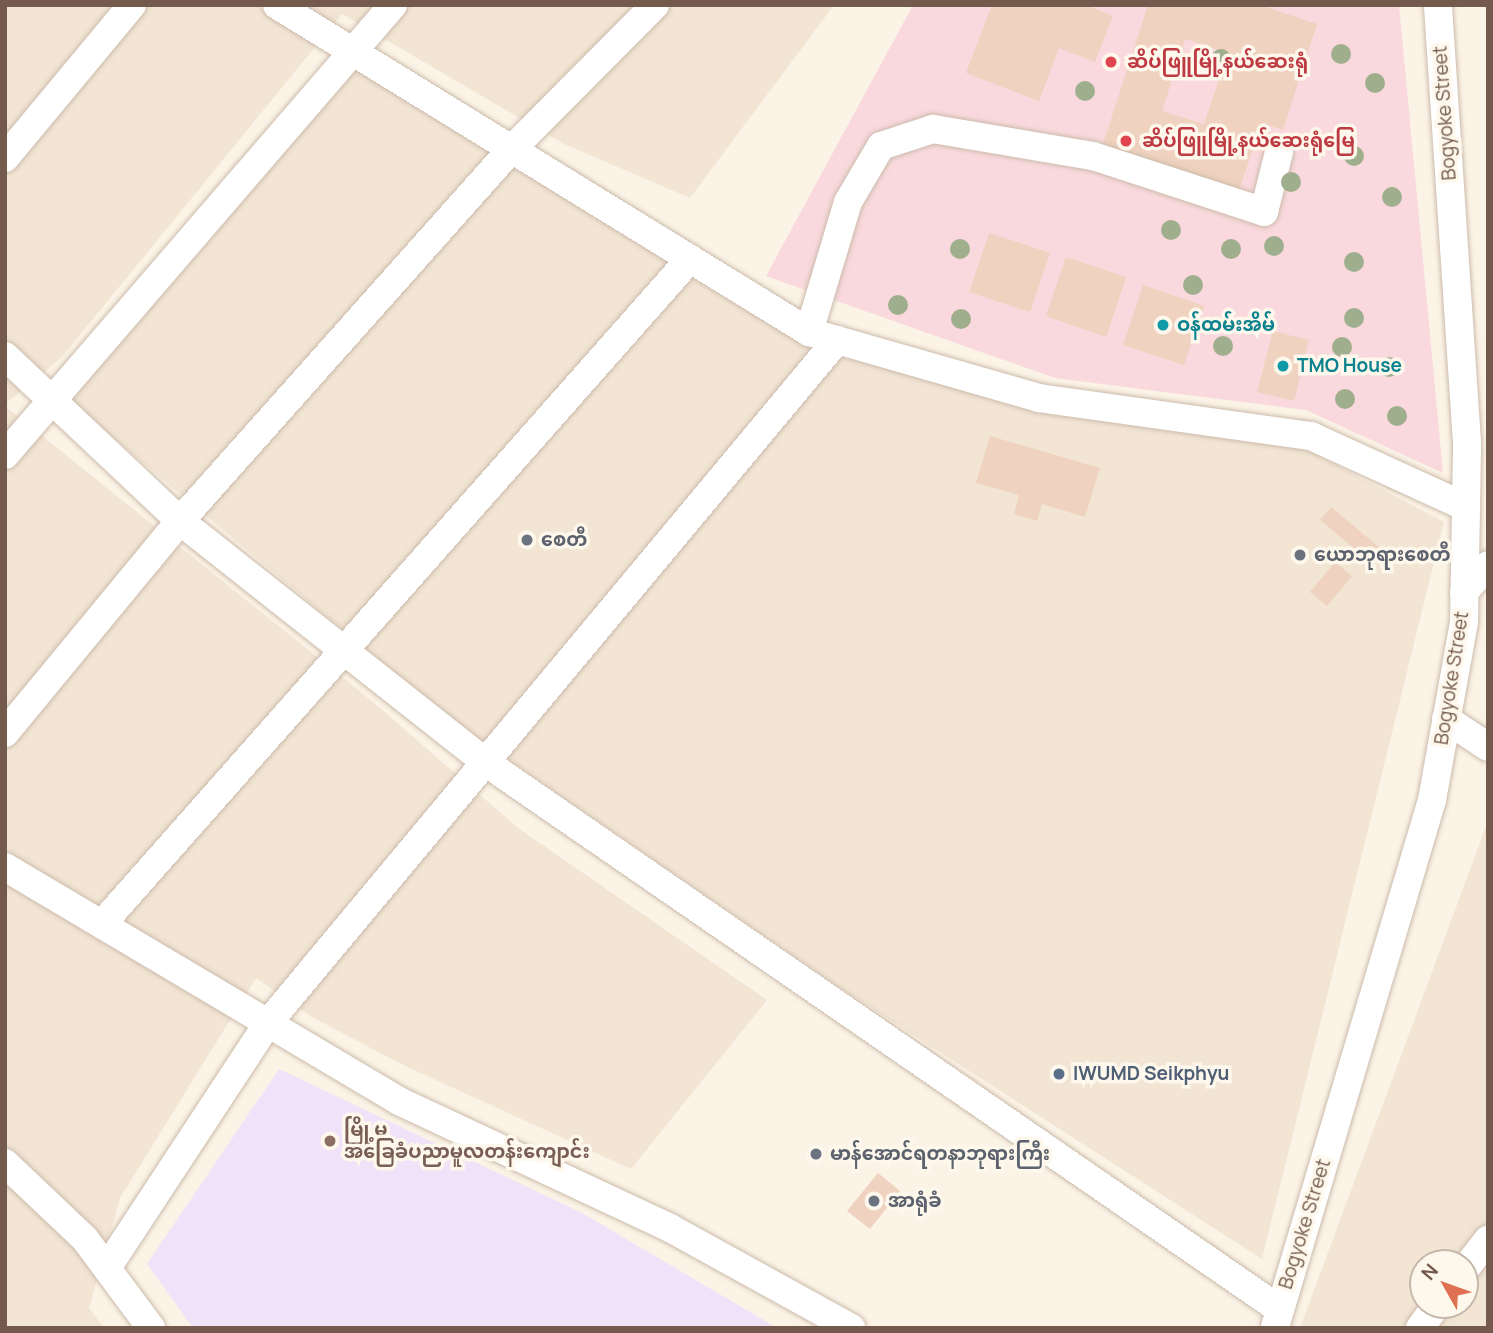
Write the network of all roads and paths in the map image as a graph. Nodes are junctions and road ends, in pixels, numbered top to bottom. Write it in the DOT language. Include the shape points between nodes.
graph roads {
  1 [pos="132,5"];
  2 [pos="276,5"];
  3 [pos="393,5"];
  4 [pos="655,5"];
  5 [pos="1437,5"];
  6 [pos="353,52"];
  7 [pos="512,149"];
  8 [pos="1279,152"];
  9 [pos="5,158"];
  10 [pos="690,259"];
  11 [pos="809,332"];
  12 [pos="836,340"];
  13 [pos="5,356"];
  14 [pos="52,400"];
  15 [pos="5,455"];
  16 [pos="1466,507"];
  17 [pos="180,521"];
  18 [pos="1488,565"];
  19 [pos="1464,592"];
  20 [pos="344,650"];
  21 [pos="1446,719"];
  22 [pos="5,733"];
  23 [pos="1488,747"];
  24 [pos="485,762"];
  25 [pos="5,867"];
  26 [pos="102,924"];
  27 [pos="268,1023"];
  28 [pos="5,1163"];
  29 [pos="107,1268"];
  30 [pos="1277,1318"];
  31 [pos="151,1328"];
  32 [pos="851,1328"];
  1 -- 9 [label="street"];
  2 -- 6 [label="street"];
  3 -- 6 [label="street"];
  4 -- 7 [label="street"];
  5 -- 16 [label="street, Bogyoke Street" via="1467,443"];
  6 -- 7 [label="street"];
  6 -- 14 [label="street"];
  7 -- 10 [label="street"];
  7 -- 17 [label="street"];
  8 -- 11 [label="street" via="1264,212 1093,156 933,129 881,146 848,202"];
  10 -- 11 [label="street"];
  10 -- 20 [label="street"];
  11 -- 12 [label="street"];
  12 -- 16 [label="street" via="1039,398 1311,436"];
  12 -- 24 [label="street"];
  13 -- 14 [label="street"];
  14 -- 15 [label="street"];
  14 -- 17 [label="street"];
  16 -- 19 [label="street, Bogyoke Street"];
  17 -- 20 [label="street"];
  17 -- 22 [label="street"];
  18 -- 19 [label="street"];
  19 -- 21 [label="street, Bogyoke Street" via="1464,622"];
  20 -- 24 [label="street"];
  20 -- 26 [label="street"];
  21 -- 23 [label="street"];
  21 -- 30 [label="street, Bogyoke Street" via="1432,800"];
  24 -- 27 [label="street"];
  24 -- 30 [label="street"];
  25 -- 26 [label="street"];
  26 -- 27 [label="street"];
  27 -- 29 [label="street"];
  27 -- 32 [label="street" via="399,1101 670,1228"];
  28 -- 29 [label="street" via="85,1239"];
  29 -- 31 [label="street"];
}
